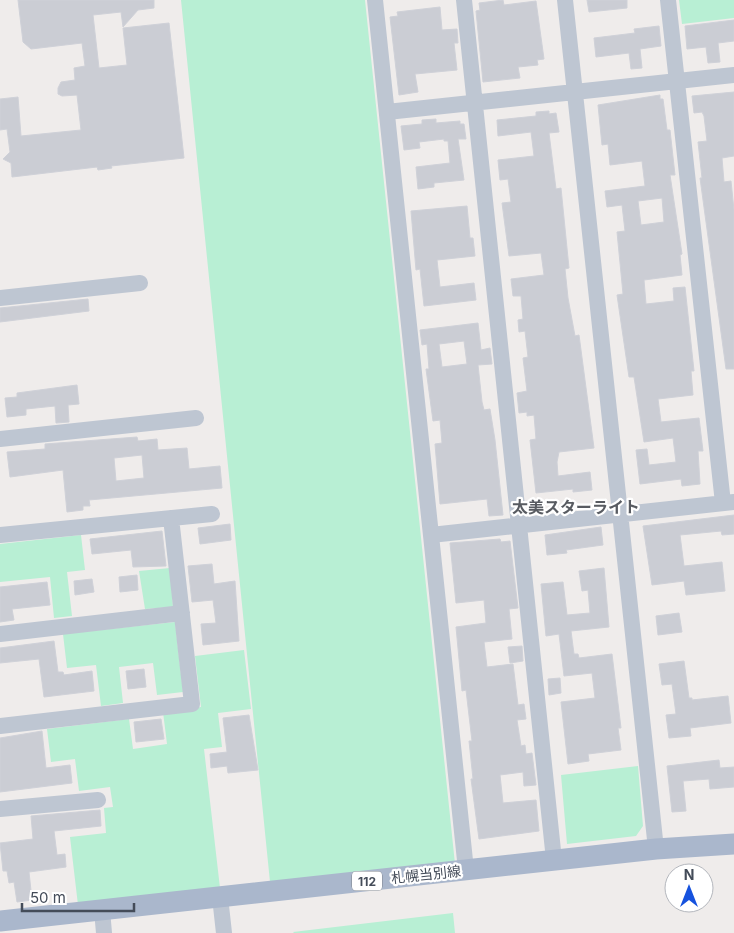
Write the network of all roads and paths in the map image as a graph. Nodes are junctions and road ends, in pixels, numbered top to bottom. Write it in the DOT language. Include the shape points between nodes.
graph roads {
  1 [pos="375,0"];
  2 [pos="464,0"];
  3 [pos="565,0"];
  4 [pos="668,0"];
  5 [pos="734,76"];
  6 [pos="677,81"];
  7 [pos="575,92"];
  8 [pos="474,103"];
  9 [pos="387,112"];
  10 [pos="140,283"];
  11 [pos="0,298"];
  12 [pos="196,418"];
  13 [pos="0,439"];
  14 [pos="729,503"];
  15 [pos="212,514"];
  16 [pos="620,514"];
  17 [pos="171,518"];
  18 [pos="519,526"];
  19 [pos="0,535"];
  20 [pos="431,535"];
  21 [pos="182,613"];
  22 [pos="0,634"];
  23 [pos="0,726"];
  24 [pos="98,800"];
  25 [pos="0,809"];
  26 [pos="734,844"];
  27 [pos="656,849"];
  28 [pos="554,860"];
  29 [pos="466,870"];
  30 [pos="220,897"];
  31 [pos="102,910"];
  32 [pos="0,921"];
  33 [pos="104,933"];
  34 [pos="224,933"];
  1 -- 9 [label="street"];
  2 -- 8 [label="street"];
  3 -- 7 [label="street"];
  4 -- 6 [label="street"];
  5 -- 6 [label="street"];
  6 -- 7 [label="street"];
  6 -- 14 [label="street"];
  7 -- 8 [label="street"];
  7 -- 16 [label="street"];
  8 -- 9 [label="street"];
  8 -- 18 [label="street"];
  9 -- 20 [label="street"];
  10 -- 11 [label="street"];
  12 -- 13 [label="street"];
  14 -- 16 [label="street"];
  15 -- 17 [label="street"];
  16 -- 18 [label="street"];
  16 -- 27 [label="street"];
  17 -- 19 [label="street"];
  17 -- 21 [label="street"];
  18 -- 20 [label="street"];
  18 -- 28 [label="street"];
  20 -- 29 [label="street"];
  21 -- 22 [label="street"];
  21 -- 23 [label="street" via="192,704"];
  24 -- 25 [label="street"];
  26 -- 27 [label="main road, 札幌当別線 / 112"];
  27 -- 28 [label="main road, 札幌当別線 / 112"];
  28 -- 29 [label="main road, 札幌当別線 / 112"];
  29 -- 30 [label="main road, 札幌当別線 / 112"];
  30 -- 31 [label="main road, 札幌当別線 / 112"];
  30 -- 34 [label="street"];
  31 -- 32 [label="main road, 札幌当別線 / 112"];
  31 -- 33 [label="street"];
}
